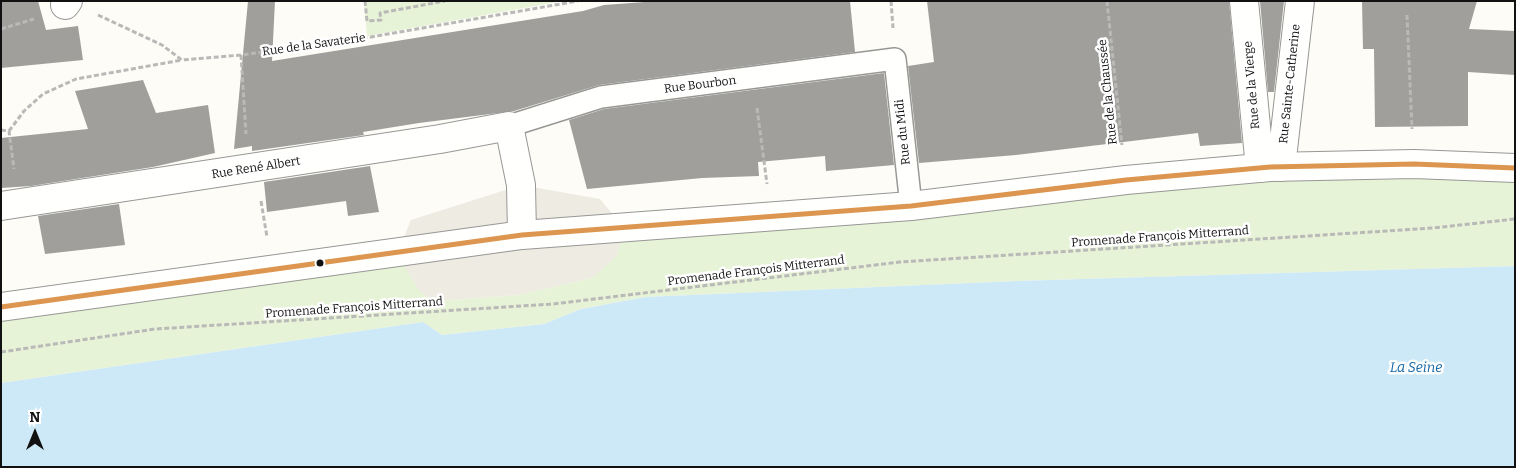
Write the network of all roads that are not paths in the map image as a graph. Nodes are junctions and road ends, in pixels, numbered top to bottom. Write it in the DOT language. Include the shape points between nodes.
graph roads {
  1 [pos="1244,1"];
  2 [pos="1300,1"];
  3 [pos="895,59"];
  4 [pos="509,126"];
  5 [pos="1270,167"];
  6 [pos="1515,168"];
  7 [pos="10,205"];
  8 [pos="911,206"];
  9 [pos="522,235"];
  10 [pos="1,307"];
  1 -- 5 [label="street, Rue de la Vierge"];
  2 -- 5 [label="street, Rue Sainte-Catherine"];
  3 -- 4 [label="lane, Rue Bourbon" via="601,97"];
  3 -- 8 [label="lane, Rue du Midi"];
  4 -- 7 [label="street, Rue René Albert"];
  4 -- 9 [label="street" via="521,185"];
  5 -- 6 [label="street" via="1414,164"];
  5 -- 8 [label="street" via="1126,180"];
  8 -- 9 [label="street"];
  9 -- 10 [label="street"];
}
